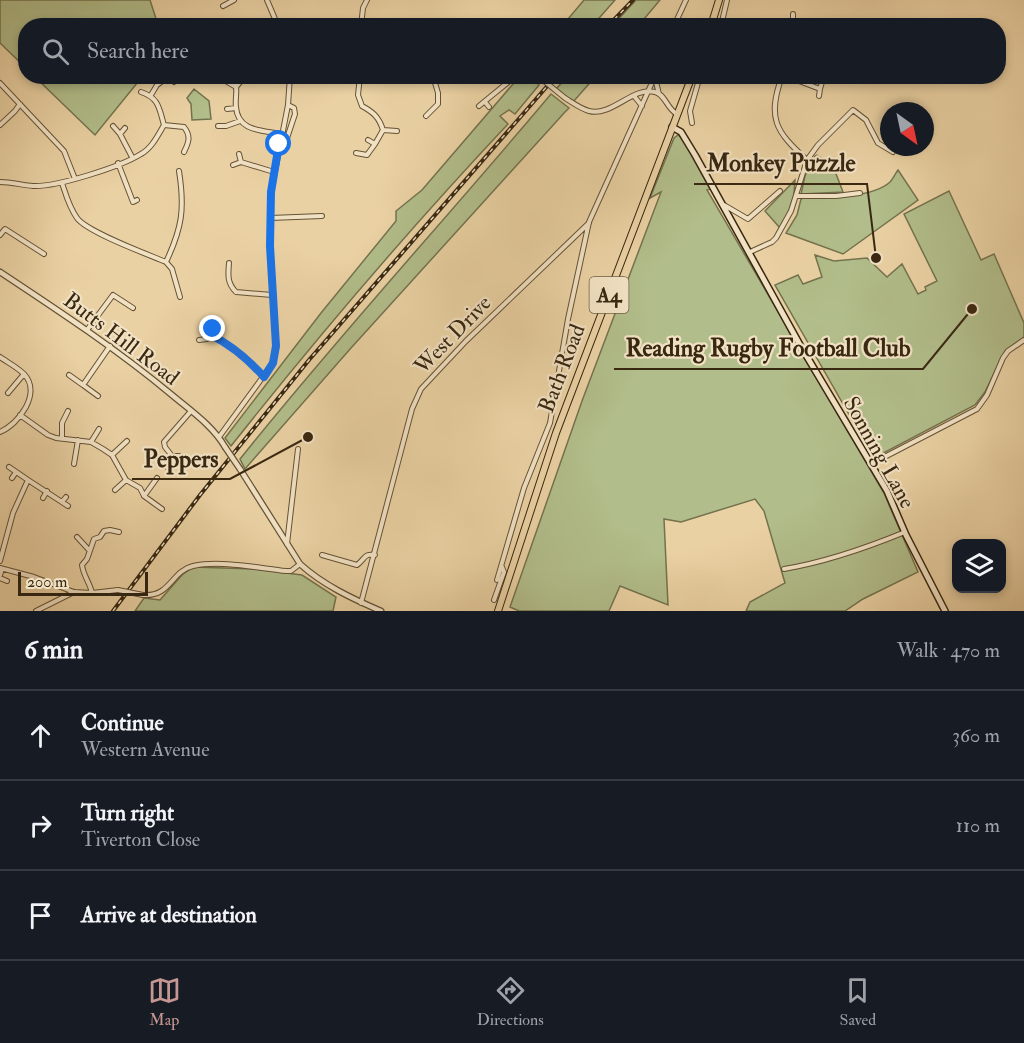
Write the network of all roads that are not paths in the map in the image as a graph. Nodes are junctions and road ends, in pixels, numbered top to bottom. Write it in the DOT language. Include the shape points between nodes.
graph roads {
  1 [pos="234,0"];
  2 [pos="267,0"];
  3 [pos="368,0"];
  4 [pos="686,0"];
  5 [pos="719,0"];
  6 [pos="727,0"];
  7 [pos="223,6"];
  8 [pos="794,14"];
  9 [pos="275,18"];
  10 [pos="362,18"];
  11 [pos="678,18"];
  12 [pos="714,18"];
  13 [pos="722,18"];
  14 [pos="794,18"];
  15 [pos="0,83"];
  16 [pos="158,84"];
  17 [pos="231,84"];
  18 [pos="238,84"];
  19 [pos="289,84"];
  20 [pos="359,84"];
  21 [pos="435,84"];
  22 [pos="506,84"];
  23 [pos="548,84"];
  24 [pos="652,84"];
  25 [pos="657,84"];
  26 [pos="689,84"];
  27 [pos="698,84"];
  28 [pos="780,84"];
  29 [pos="807,84"];
  30 [pos="821,84"];
  31 [pos="236,87"];
  32 [pos="820,89"];
  33 [pos="141,92"];
  34 [pos="648,92"];
  35 [pos="660,94"];
  36 [pos="151,95"];
  37 [pos="634,96"];
  38 [pos="819,96"];
  39 [pos="485,102"];
  40 [pos="20,104"];
  41 [pos="288,105"];
  42 [pos="480,106"];
  43 [pos="489,106"];
  44 [pos="642,106"];
  45 [pos="227,108"];
  46 [pos="236,108"];
  47 [pos="677,114"];
  48 [pos="426,116"];
  49 [pos="240,121"];
  50 [pos="692,123"];
  51 [pos="0,125"];
  52 [pos="164,125"];
  53 [pos="113,126"];
  54 [pos="218,126"];
  55 [pos="672,127"];
  56 [pos="125,128"];
  57 [pos="383,130"];
  58 [pos="397,131"];
  59 [pos="120,134"];
  60 [pos="281,134"];
  61 [pos="368,140"];
  62 [pos="279,144"];
  63 [pos="375,144"];
  64 [pos="880,144"];
  65 [pos="184,152"];
  66 [pos="356,153"];
  67 [pos="239,154"];
  68 [pos="132,157"];
  69 [pos="807,160"];
  70 [pos="241,162"];
  71 [pos="118,163"];
  72 [pos="233,165"];
  73 [pos="179,171"];
  74 [pos="274,172"];
  75 [pos="75,179"];
  76 [pos="0,182"];
  77 [pos="62,183"];
  78 [pos="780,191"];
  79 [pos="861,193"];
  80 [pos="796,196"];
  81 [pos="133,202"];
  82 [pos="724,205"];
  83 [pos="322,216"];
  84 [pos="270,218"];
  85 [pos="589,222"];
  86 [pos="6,223"];
  87 [pos="5,229"];
  88 [pos="0,235"];
  89 [pos="39,243"];
  90 [pos="35,248"];
  91 [pos="750,252"];
  92 [pos="44,254"];
  93 [pos="166,262"];
  94 [pos="229,263"];
  95 [pos="0,272"];
  96 [pos="272,295"];
  97 [pos="180,297"];
  98 [pos="133,308"];
  99 [pos="218,322"];
  100 [pos="87,330"];
  101 [pos="211,335"];
  102 [pos="200,340"];
  103 [pos="1024,340"];
  104 [pos="110,346"];
  105 [pos="0,357"];
  106 [pos="24,374"];
  107 [pos="69,375"];
  108 [pos="264,377"];
  109 [pos="83,384"];
  110 [pos="8,393"];
  111 [pos="98,396"];
  112 [pos="68,411"];
  113 [pos="191,411"];
  114 [pos="20,415"];
  115 [pos="99,429"];
  116 [pos="547,429"];
  117 [pos="0,432"];
  118 [pos="556,433"];
  119 [pos="219,437"];
  120 [pos="62,438"];
  121 [pos="78,440"];
  122 [pos="127,441"];
  123 [pos="91,442"];
  124 [pos="298,449"];
  125 [pos="112,455"];
  126 [pos="172,456"];
  127 [pos="179,456"];
  128 [pos="74,464"];
  129 [pos="871,464"];
  130 [pos="9,467"];
  131 [pos="167,467"];
  132 [pos="16,472"];
  133 [pos="12,478"];
  134 [pos="158,478"];
  135 [pos="28,480"];
  136 [pos="126,480"];
  137 [pos="115,490"];
  138 [pos="47,491"];
  139 [pos="144,496"];
  140 [pos="66,497"];
  141 [pos="43,498"];
  142 [pos="62,502"];
  143 [pos="68,507"];
  144 [pos="162,509"];
  145 [pos="119,532"];
  146 [pos="905,532"];
  147 [pos="77,537"];
  148 [pos="286,544"];
  149 [pos="89,550"];
  150 [pos="322,555"];
  151 [pos="375,555"];
  152 [pos="0,561"];
  153 [pos="300,564"];
  154 [pos="501,566"];
  155 [pos="1,568"];
  156 [pos="784,569"];
  157 [pos="0,577"];
  158 [pos="497,580"];
  159 [pos="7,581"];
  160 [pos="74,592"];
  161 [pos="92,593"];
  162 [pos="494,600"];
  163 [pos="361,603"];
  164 [pos="498,610"];
  165 [pos="36,611"];
  166 [pos="381,611"];
  167 [pos="945,611"];
  1 -- 7 [label="street"];
  2 -- 9 [label="street"];
  3 -- 10 [label="street"];
  4 -- 11 [label="street"];
  5 -- 12 [label="main road"];
  6 -- 13 [label="street"];
  8 -- 14 [label="street"];
  15 -- 40 [label="street"];
  16 -- 36 [label="street"];
  17 -- 31 [label="street"];
  18 -- 31 [label="street"];
  19 -- 41 [label="street"];
  20 -- 57 [label="street" via="362,106 380,119"];
  21 -- 48 [label="street" via="438,105"];
  22 -- 39 [label="street"];
  23 -- 37 [label="street, bridge" via="587,111 596,112"];
  24 -- 34 [label="street"];
  25 -- 35 [label="street"];
  26 -- 47 [label="main road, Bath Road / A4"];
  27 -- 50 [label="street" via="690,111"];
  28 -- 69 [label="street" via="773,110 775,122"];
  29 -- 32 [label="street"];
  30 -- 32 [label="street"];
  31 -- 46 [label="street"];
  32 -- 38 [label="street"];
  33 -- 36 [label="street"];
  34 -- 35 [label="street"];
  34 -- 37 [label="street"];
  34 -- 44 [label="street"];
  35 -- 47 [label="street"];
  36 -- 52 [label="street"];
  37 -- 44 [label="street"];
  39 -- 42 [label="street"];
  39 -- 43 [label="street"];
  40 -- 51 [label="street"];
  40 -- 75 [label="street" via="64,150"];
  41 -- 60 [label="street"];
  41 -- 62 [label="street" via="295,114 285,141"];
  44 -- 85 [label="street"];
  45 -- 46 [label="street"];
  46 -- 49 [label="street"];
  47 -- 55 [label="main road, Bath Road / A4"];
  49 -- 54 [label="street"];
  49 -- 60 [label="street" via="252,129"];
  52 -- 65 [label="street" via="188,132"];
  52 -- 68 [label="street" via="148,148"];
  53 -- 59 [label="street"];
  55 -- 82 [label="main road, Sonning Lane" via="684,136"];
  55 -- 118 [label="main road, Bath Road / A4"];
  56 -- 59 [label="street"];
  57 -- 58 [label="street"];
  57 -- 63 [label="street"];
  59 -- 68 [label="street"];
  60 -- 62 [label="street"];
  61 -- 63 [label="street"];
  62 -- 74 [label="street"];
  63 -- 66 [label="street" via="367,155"];
  64 -- 69 [label="street" via="866,120 853,110"];
  67 -- 70 [label="street"];
  68 -- 71 [label="street"];
  69 -- 80 [label="street"];
  70 -- 72 [label="street"];
  70 -- 74 [label="street"];
  71 -- 75 [label="street"];
  71 -- 81 [label="street"];
  73 -- 93 [label="street" via="183,213"];
  74 -- 84 [label="street"];
  75 -- 77 [label="street"];
  76 -- 77 [label="street" via="33,186"];
  77 -- 93 [label="street" via="77,219"];
  78 -- 82 [label="street" via="748,219"];
  79 -- 80 [label="street"];
  80 -- 91 [label="street" via="776,238"];
  82 -- 91 [label="main road, Sonning Lane"];
  83 -- 84 [label="street"];
  84 -- 96 [label="street"];
  85 -- 116 [label="street"];
  85 -- 151 [label="street, West Drive" via="466,340 421,389 412,409"];
  86 -- 87 [label="street"];
  87 -- 88 [label="street"];
  87 -- 90 [label="street"];
  89 -- 90 [label="street"];
  90 -- 92 [label="street"];
  91 -- 129 [label="main road, Sonning Lane"];
  93 -- 97 [label="street"];
  94 -- 96 [label="street" via="231,286 236,292"];
  95 -- 100 [label="street, Butts Hill Road"];
  96 -- 108 [label="street" via="276,346 273,363"];
  98 -- 100 [label="street" via="114,295"];
  99 -- 101 [label="street"];
  100 -- 104 [label="street, Butts Hill Road"];
  101 -- 102 [label="street"];
  101 -- 108 [label="street" via="230,344"];
  103 -- 129 [label="street" via="1003,358 977,409"];
  104 -- 109 [label="street"];
  104 -- 113 [label="street, Butts Hill Road"];
  105 -- 106 [label="street"];
  106 -- 110 [label="street"];
  106 -- 114 [label="street" via="31,391"];
  107 -- 109 [label="street"];
  108 -- 119 [label="street"];
  109 -- 111 [label="street"];
  112 -- 120 [label="street" via="62,423"];
  113 -- 119 [label="street, Butts Hill Road"];
  113 -- 126 [label="street" via="164,442"];
  114 -- 117 [label="street"];
  114 -- 120 [label="street" via="48,435"];
  115 -- 123 [label="street"];
  116 -- 118 [label="street"];
  116 -- 154 [label="street"];
  118 -- 164 [label="main road, Bath Road / A4"];
  119 -- 148 [label="street, Butts Hill Road, bridge"];
  120 -- 121 [label="street"];
  121 -- 123 [label="street"];
  121 -- 128 [label="street"];
  122 -- 125 [label="street"];
  123 -- 125 [label="street"];
  124 -- 148 [label="street"];
  125 -- 136 [label="street"];
  126 -- 127 [label="street"];
  126 -- 131 [label="street"];
  129 -- 146 [label="main road, Sonning Lane"];
  130 -- 132 [label="street"];
  132 -- 133 [label="street"];
  132 -- 135 [label="street"];
  134 -- 139 [label="street"];
  135 -- 138 [label="street"];
  135 -- 152 [label="street" via="13,513"];
  136 -- 137 [label="street"];
  136 -- 139 [label="street" via="141,485"];
  138 -- 141 [label="street"];
  138 -- 142 [label="street"];
  139 -- 144 [label="street"];
  140 -- 142 [label="street"];
  142 -- 143 [label="street"];
  145 -- 149 [label="street" via="104,531"];
  146 -- 156 [label="street" via="805,566"];
  146 -- 167 [label="main road, Sonning Lane"];
  147 -- 149 [label="street"];
  148 -- 153 [label="street, Butts Hill Road"];
  149 -- 161 [label="street" via="82,565"];
  150 -- 151 [label="street" via="357,565 364,556"];
  151 -- 163 [label="street, West Drive"];
  153 -- 161 [label="street, bridge" via="291,571 190,567 157,594 118,590"];
  153 -- 163 [label="street, Butts Hill Road"];
  154 -- 158 [label="street"];
  154 -- 162 [label="street" via="504,572"];
  155 -- 157 [label="street"];
  155 -- 160 [label="street"];
  157 -- 159 [label="street"];
  160 -- 161 [label="street"];
  160 -- 165 [label="street"];
  163 -- 166 [label="street, Butts Hill Road"];
}
